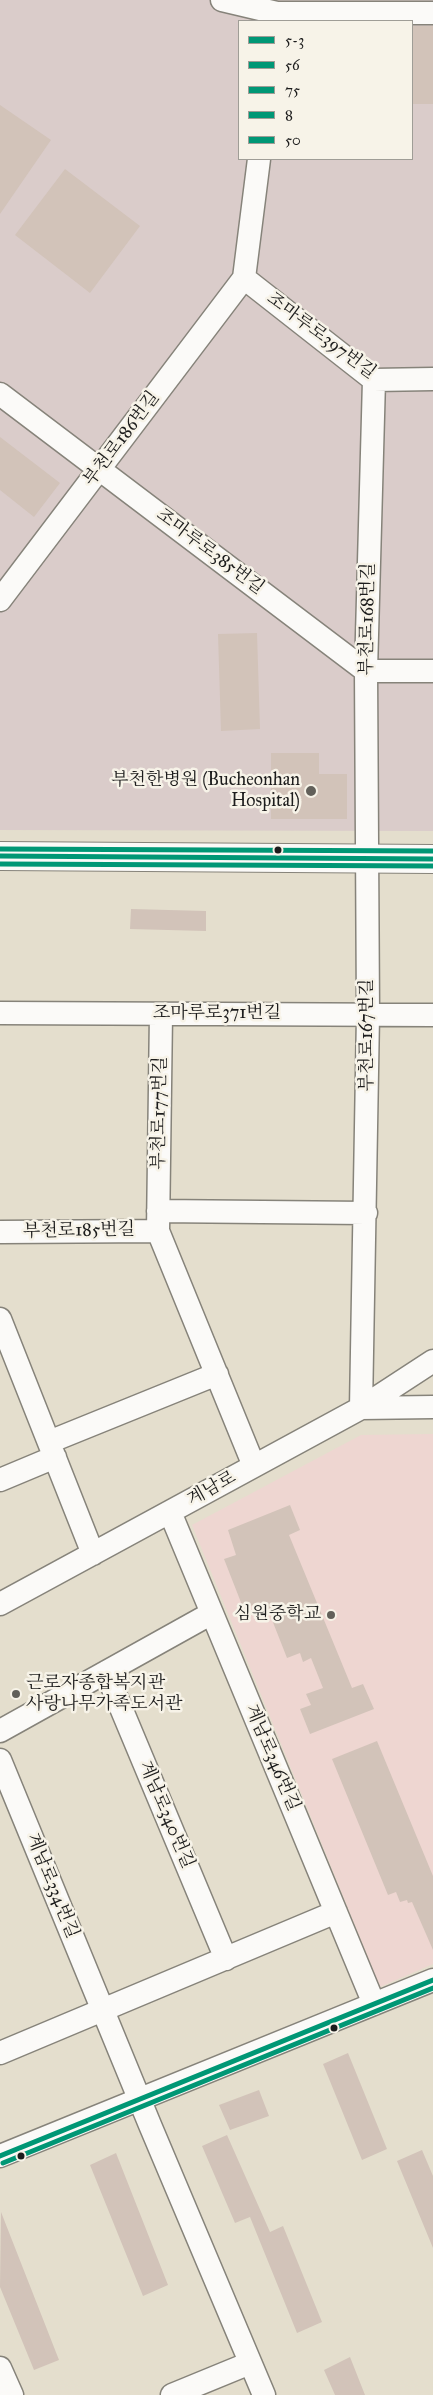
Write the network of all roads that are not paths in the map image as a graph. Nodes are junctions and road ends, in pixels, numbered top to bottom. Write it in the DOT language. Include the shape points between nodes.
graph roads {
  1 [pos="222,0"];
  2 [pos="277,11"];
  3 [pos="433,14"];
  4 [pos="258,160"];
  5 [pos="244,278"];
  6 [pos="433,379"];
  7 [pos="374,380"];
  8 [pos="0,394"];
  9 [pos="99,469"];
  10 [pos="0,600"];
  11 [pos="366,671"];
  12 [pos="433,671"];
  13 [pos="0,856"];
  14 [pos="367,858"];
  15 [pos="433,859"];
  16 [pos="0,1013"];
  17 [pos="161,1014"];
  18 [pos="368,1015"];
  19 [pos="433,1016"];
  20 [pos="366,1213"];
  21 [pos="158,1221"];
  22 [pos="0,1232"];
  23 [pos="0,1319"];
  24 [pos="433,1360"];
  25 [pos="217,1374"];
  26 [pos="433,1407"];
  27 [pos="361,1408"];
  28 [pos="52,1450"];
  29 [pos="254,1466"];
  30 [pos="0,1480"];
  31 [pos="170,1512"];
  32 [pos="93,1554"];
  33 [pos="0,1604"];
  34 [pos="212,1613"];
  35 [pos="106,1672"];
  36 [pos="0,1731"];
  37 [pos="0,1760"];
  38 [pos="336,1912"];
  39 [pos="226,1959"];
  40 [pos="433,1980"];
  41 [pos="374,2004"];
  42 [pos="103,2011"];
  43 [pos="1,2050"];
  44 [pos="140,2100"];
  45 [pos="0,2156"];
  46 [pos="250,2363"];
  47 [pos="0,2368"];
  48 [pos="12,2395"];
  49 [pos="172,2395"];
  50 [pos="264,2395"];
  1 -- 2 [label="street"];
  2 -- 3 [label="street"];
  4 -- 5 [label="street"];
  5 -- 7 [label="street, 조마루로397번길"];
  5 -- 9 [label="street, 부천로186번길"];
  6 -- 7 [label="street, 조마루로397번길"];
  7 -- 11 [label="street, 부천로168번길"];
  8 -- 9 [label="street, 조마루로385번길"];
  9 -- 10 [label="street, 부천로186번길"];
  9 -- 11 [label="street, 조마루로385번길"];
  11 -- 12 [label="street"];
  11 -- 14 [label="street, 부천로168번길"];
  13 -- 14 [label="main road"];
  14 -- 15 [label="main road"];
  14 -- 18 [label="street, 부천로167번길"];
  16 -- 17 [label="street, 조마루로371번길"];
  17 -- 18 [label="street, 조마루로371번길"];
  17 -- 21 [label="street, 부천로177번길"];
  18 -- 19 [label="street, 조마루로371번길"];
  18 -- 20 [label="street, 부천로167번길"];
  20 -- 21 [label="street" via="254,1212"];
  20 -- 27 [label="street, 부천로167번길"];
  21 -- 22 [label="street, 부천로185번길"];
  21 -- 25 [label="street, 부천로177번길"];
  23 -- 28 [label="street"];
  24 -- 27 [label="street"];
  25 -- 28 [label="street"];
  25 -- 29 [label="street, 부천로177번길"];
  26 -- 27 [label="street, 계남로"];
  27 -- 29 [label="street, 계남로"];
  28 -- 30 [label="street"];
  28 -- 32 [label="street"];
  29 -- 31 [label="street, 계남로"];
  31 -- 32 [label="street, 계남로"];
  31 -- 34 [label="street, 계남로346번길"];
  32 -- 33 [label="street, 계남로"];
  34 -- 35 [label="street"];
  34 -- 38 [label="street, 계남로346번길"];
  35 -- 36 [label="street"];
  35 -- 39 [label="street, 계남로340번길"];
  37 -- 42 [label="street, 계남로334번길"];
  38 -- 39 [label="street"];
  38 -- 41 [label="street, 계남로346번길"];
  39 -- 42 [label="street"];
  40 -- 41 [label="street"];
  41 -- 44 [label="street"];
  42 -- 43 [label="street"];
  42 -- 44 [label="street, 계남로334번길"];
  44 -- 45 [label="street"];
  44 -- 46 [label="street, 계남로334번길"];
  46 -- 49 [label="street"];
  46 -- 50 [label="street, 계남로334번길"];
  47 -- 48 [label="street"];
}
